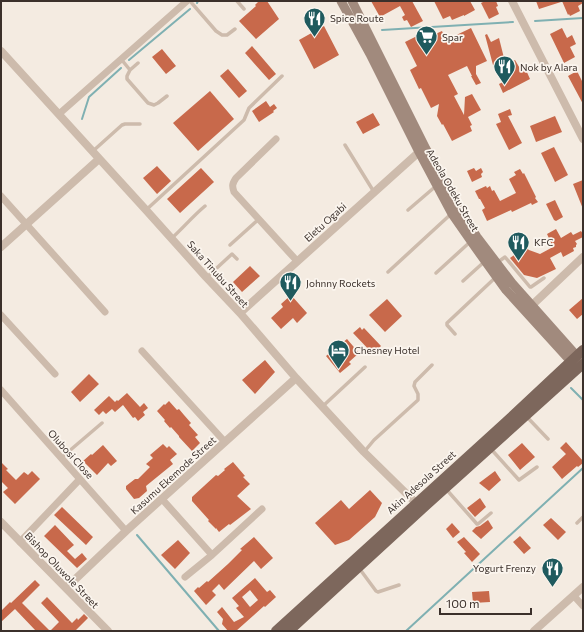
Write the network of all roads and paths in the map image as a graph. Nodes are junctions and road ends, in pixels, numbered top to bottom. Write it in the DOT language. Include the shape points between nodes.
graph roads {
  1 [pos="189,1"];
  2 [pos="237,1"];
  3 [pos="341,1"];
  4 [pos="352,1"];
  5 [pos="512,1"];
  6 [pos="244,9"];
  7 [pos="235,29"];
  8 [pos="1,51"];
  9 [pos="373,52"];
  10 [pos="121,59"];
  11 [pos="138,63"];
  12 [pos="130,70"];
  13 [pos="282,76"];
  14 [pos="167,96"];
  15 [pos="59,114"];
  16 [pos="140,124"];
  17 [pos="276,138"];
  18 [pos="583,139"];
  19 [pos="345,145"];
  20 [pos="422,150"];
  21 [pos="93,151"];
  22 [pos="99,159"];
  23 [pos="437,186"];
  24 [pos="374,192"];
  25 [pos="1,196"];
  26 [pos="205,206"];
  27 [pos="146,210"];
  28 [pos="408,210"];
  29 [pos="452,214"];
  30 [pos="259,219"];
  31 [pos="26,224"];
  32 [pos="172,238"];
  33 [pos="470,241"];
  34 [pos="230,245"];
  35 [pos="1,247"];
  36 [pos="583,258"];
  37 [pos="237,259"];
  38 [pos="297,261"];
  39 [pos="485,261"];
  40 [pos="496,263"];
  41 [pos="388,272"];
  42 [pos="436,273"];
  43 [pos="206,277"];
  44 [pos="496,277"];
  45 [pos="544,278"];
  46 [pos="463,281"];
  47 [pos="528,309"];
  48 [pos="105,312"];
  49 [pos="240,313"];
  50 [pos="1,315"];
  51 [pos="455,334"];
  52 [pos="142,351"];
  53 [pos="579,360"];
  54 [pos="432,365"];
  55 [pos="365,367"];
  56 [pos="55,374"];
  57 [pos="296,378"];
  58 [pos="1,390"];
  59 [pos="323,406"];
  60 [pos="525,416"];
  61 [pos="102,423"];
  62 [pos="548,439"];
  63 [pos="225,442"];
  64 [pos="490,448"];
  65 [pos="364,452"];
  66 [pos="61,458"];
  67 [pos="537,467"];
  68 [pos="80,479"];
  69 [pos="445,488"];
  70 [pos="162,499"];
  71 [pos="419,506"];
  72 [pos="262,508"];
  73 [pos="491,514"];
  74 [pos="583,517"];
  75 [pos="1,522"];
  76 [pos="577,523"];
  77 [pos="126,531"];
  78 [pos="20,542"];
  79 [pos="212,555"];
  80 [pos="358,567"];
  81 [pos="185,577"];
  82 [pos="399,585"];
  83 [pos="583,587"];
  84 [pos="66,588"];
  85 [pos="574,596"];
  86 [pos="583,606"];
  87 [pos="108,631"];
  88 [pos="276,631"];
  89 [pos="289,631"];
  90 [pos="534,631"];
  1 -- 7 [label="lane" via="222,35 228,35"];
  1 -- 10 [label="street"];
  2 -- 6 [label="lane"];
  3 -- 9 [label="main road, Adeola Odeku Street"];
  4 -- 9 [label="main road, Adeola Odeku Street"];
  5 -- 18 [label="street"];
  8 -- 15 [label="street, Saka Tinubu Street"];
  9 -- 20 [label="main road, Adeola Odeku Street"];
  10 -- 12 [label="lane"];
  10 -- 15 [label="street"];
  11 -- 12 [label="lane"];
  12 -- 14 [label="lane" via="127,79 148,103 158,104"];
  13 -- 27 [label="lane" via="249,108 244,120"];
  15 -- 21 [label="street, Saka Tinubu Street"];
  16 -- 21 [label="lane" via="122,125"];
  17 -- 30 [label="street" via="232,183 234,192"];
  19 -- 24 [label="lane"];
  20 -- 23 [label="main road, Adeola Odeku Street"];
  20 -- 24 [label="street, Eletu Ogabi"];
  20 -- 40 [label="main road, Adeola Odeku Street"];
  21 -- 22 [label="street, Saka Tinubu Street"];
  22 -- 27 [label="street, Saka Tinubu Street"];
  22 -- 31 [label="street"];
  23 -- 28 [label="lane"];
  23 -- 29 [label="main road, Adeola Odeku Street"];
  24 -- 38 [label="street, Eletu Ogabi"];
  25 -- 31 [label="street"];
  26 -- 32 [label="lane"];
  27 -- 32 [label="street, Saka Tinubu Street"];
  29 -- 33 [label="main road, Adeola Odeku Street"];
  29 -- 41 [label="lane"];
  30 -- 34 [label="lane"];
  30 -- 38 [label="street"];
  31 -- 35 [label="street"];
  31 -- 48 [label="street"];
  32 -- 43 [label="street, Saka Tinubu Street"];
  33 -- 39 [label="main road, Adeola Odeku Street"];
  33 -- 42 [label="lane"];
  36 -- 47 [label="street"];
  37 -- 43 [label="lane" via="232,254"];
  38 -- 49 [label="street, Eletu Ogabi"];
  39 -- 44 [label="main road, Adeola Odeku Street"];
  39 -- 46 [label="lane"];
  40 -- 45 [label="lane" via="505,257 530,287"];
  40 -- 47 [label="main road, Adeola Odeku Street"];
  43 -- 49 [label="street, Saka Tinubu Street"];
  44 -- 47 [label="main road, Adeola Odeku Street"];
  44 -- 51 [label="lane" via="447,323"];
  47 -- 53 [label="main road, Adeola Odeku Street"];
  49 -- 57 [label="street, Saka Tinubu Street"];
  50 -- 56 [label="street"];
  52 -- 63 [label="street"];
  53 -- 60 [label="main road, Akin Adesola Street"];
  53 -- 71 [label="main road, Akin Adesola Street" via="506,422"];
  54 -- 65 [label="lane" via="415,382 418,400"];
  55 -- 59 [label="lane"];
  57 -- 59 [label="street, Saka Tinubu Street"];
  57 -- 63 [label="street, Kasumu Ekemode Street"];
  58 -- 66 [label="street, Olubosi Close"];
  59 -- 65 [label="street, Saka Tinubu Street"];
  60 -- 62 [label="lane"];
  60 -- 64 [label="main road, Akin Adesola Street"];
  61 -- 66 [label="lane"];
  63 -- 70 [label="street, Kasumu Ekemode Street"];
  64 -- 67 [label="lane" via="520,480"];
  64 -- 69 [label="main road, Akin Adesola Street"];
  65 -- 71 [label="street, Saka Tinubu Street"];
  66 -- 68 [label="street, Olubosi Close"];
  68 -- 77 [label="street, Olubosi Close"];
  68 -- 78 [label="street"];
  69 -- 71 [label="main road, Akin Adesola Street"];
  69 -- 73 [label="lane" via="477,524"];
  70 -- 77 [label="street, Kasumu Ekemode Street"];
  70 -- 79 [label="street"];
  71 -- 80 [label="main road, Akin Adesola Street"];
  71 -- 88 [label="main road, Akin Adesola Street"];
  72 -- 79 [label="street"];
  74 -- 76 [label="lane"];
  75 -- 78 [label="street, Bishop Oluwole Street"];
  77 -- 84 [label="street, Kasumu Ekemode Street"];
  78 -- 84 [label="street, Bishop Oluwole Street"];
  79 -- 81 [label="street"];
  80 -- 82 [label="lane" via="378,592"];
  80 -- 89 [label="main road, Akin Adesola Street"];
  83 -- 85 [label="street"];
  84 -- 87 [label="street, Bishop Oluwole Street"];
  85 -- 86 [label="street"];
  85 -- 90 [label="street"];
}
